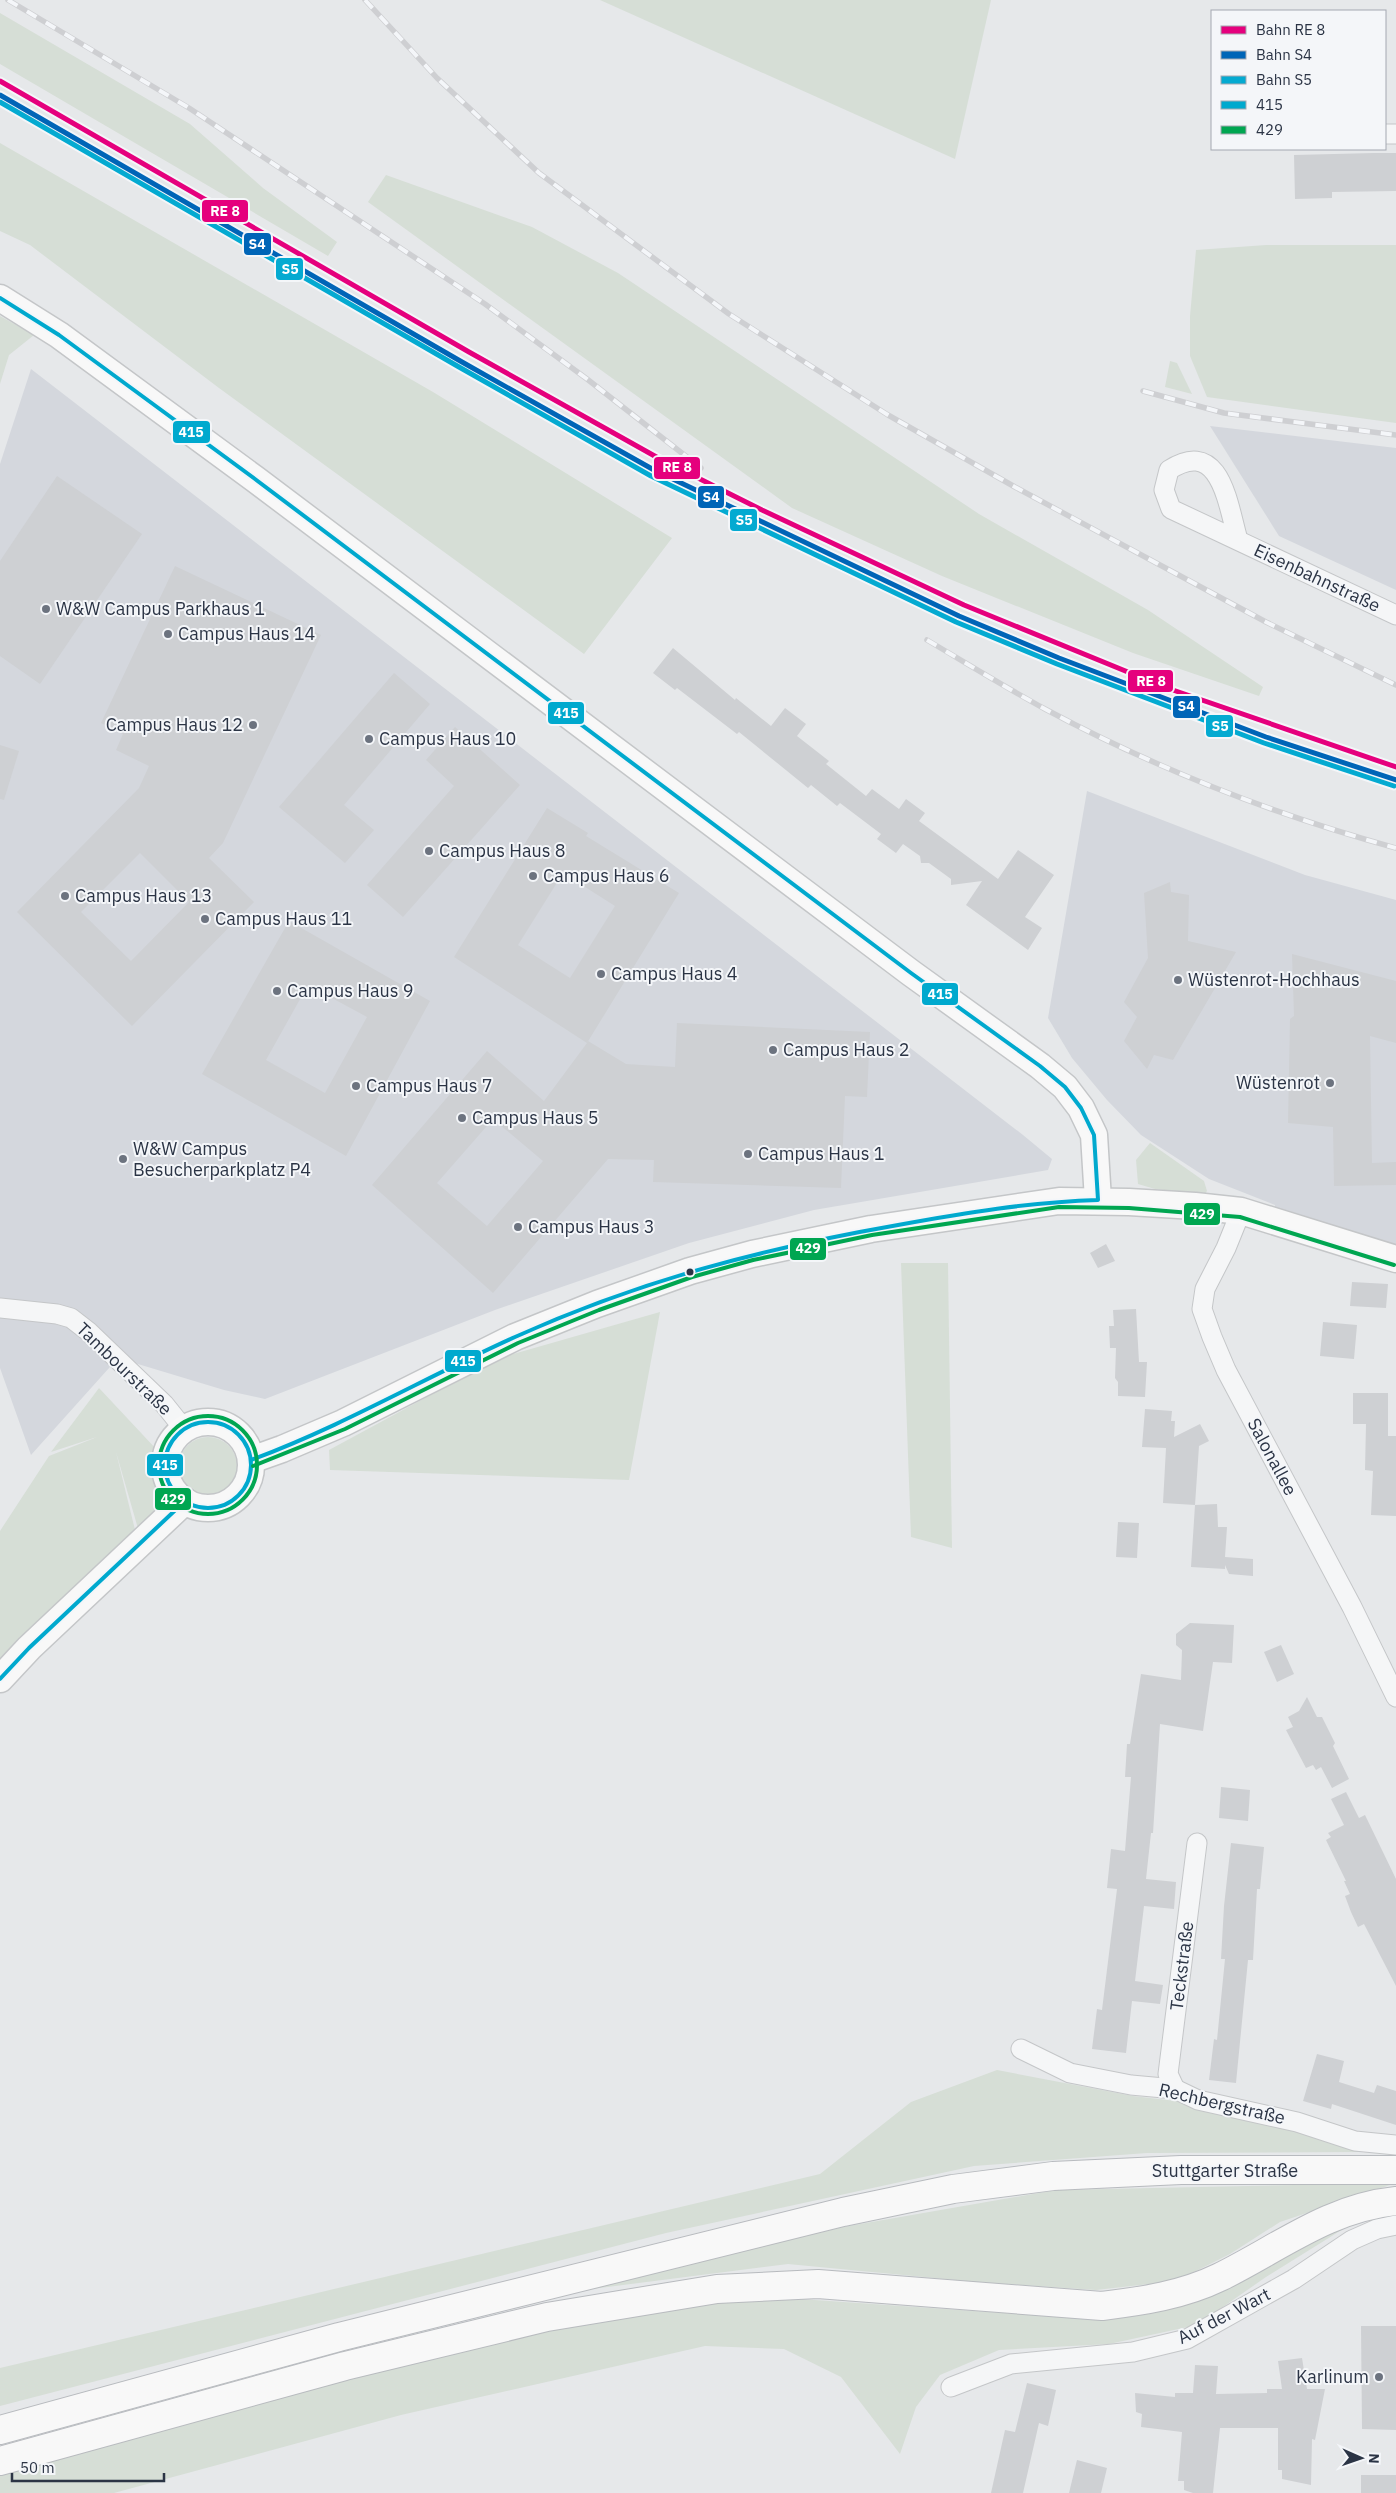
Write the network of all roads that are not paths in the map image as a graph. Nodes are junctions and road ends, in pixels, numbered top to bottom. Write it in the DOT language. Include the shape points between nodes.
graph roads {
  1 [pos="0,298"];
  2 [pos="1238,540"];
  3 [pos="1396,615"];
  4 [pos="1098,1200"];
  5 [pos="1249,1213"];
  6 [pos="1396,1259"];
  7 [pos="0,1308"];
  8 [pos="184,1429"];
  9 [pos="251,1460"];
  10 [pos="185,1501"];
  11 [pos="0,1679"];
  12 [pos="1396,1697"];
  13 [pos="1197,1843"];
  14 [pos="1020,2050"];
  15 [pos="1175,2089"];
  16 [pos="1396,2145"];
  17 [pos="1396,2170"];
  18 [pos="1396,2201"];
  19 [pos="1396,2225"];
  20 [pos="951,2387"];
  21 [pos="0,2430"];
  22 [pos="0,2461"];
  1 -- 4 [label="main road" via="59,335 255,479 1040,1066 1065,1087 1081,1108 1094,1136"];
  2 -- 2 [label="street, Eisenbahnstraße" via="1171,509 1164,490 1169,470 1182,462 1198,461 1210,466 1222,482"];
  2 -- 3 [label="street, Eisenbahnstraße"];
  4 -- 5 [label="main road"];
  4 -- 9 [label="main road" via="1032,1204 871,1229 752,1254 690,1271 515,1338 343,1423"];
  5 -- 6 [label="main road"];
  5 -- 12 [label="street, Salonallee" via="1205,1289 1202,1308 1226,1370"];
  7 -- 8 [label="street, Tambourstraße" via="71,1318 164,1404"];
  8 -- 9 [label="main road" via="197,1423 212,1422 226,1426 247,1446"];
  8 -- 10 [label="main road" via="167,1452 166,1465 172,1485"];
  9 -- 10 [label="main road" via="251,1474 246,1486 225,1504 211,1508"];
  10 -- 11 [label="main road"];
  13 -- 15 [label="street, Teckstraße" via="1168,2074"];
  14 -- 15 [label="street, Rechbergstraße" via="1070,2073 1131,2085"];
  15 -- 16 [label="street, Rechbergstraße" via="1198,2100 1298,2122 1355,2141"];
  17 -- 21 [label="highway, Stuttgarter Straße" via="1181,2170 1053,2176 953,2189 843,2212 339,2337"];
  18 -- 22 [label="highway" via="1343,2213 1298,2232 1218,2278 1148,2301 1102,2306 818,2284 717,2289 547,2317 345,2366"];
  19 -- 20 [label="street, Auf der Wart" via="1352,2240 1294,2279 1187,2339 1133,2352 1011,2364"];
}
